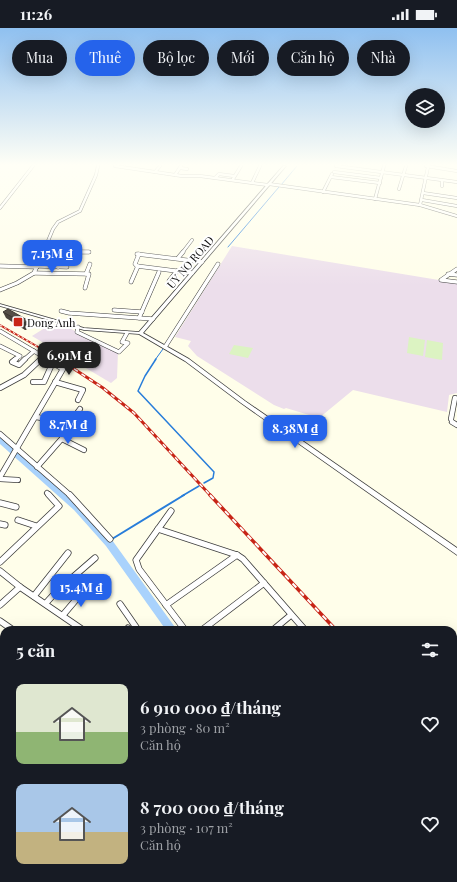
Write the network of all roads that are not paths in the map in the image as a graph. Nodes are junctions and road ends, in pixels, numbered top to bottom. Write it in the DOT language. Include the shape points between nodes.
graph roads {
  1 [pos="82,206"];
  2 [pos="251,206"];
  3 [pos="423,206"];
  4 [pos="456,214"];
  5 [pos="192,240"];
  6 [pos="44,251"];
  7 [pos="65,251"];
  8 [pos="89,252"];
  9 [pos="178,258"];
  10 [pos="202,262"];
  11 [pos="90,264"];
  12 [pos="218,264"];
  13 [pos="0,266"];
  14 [pos="138,266"];
  15 [pos="37,267"];
  16 [pos="58,267"];
  17 [pos="67,267"];
  18 [pos="457,269"];
  19 [pos="177,271"];
  20 [pos="159,272"];
  21 [pos="34,273"];
  22 [pos="86,274"];
  23 [pos="192,274"];
  24 [pos="448,274"];
  25 [pos="457,275"];
  26 [pos="169,281"];
  27 [pos="131,282"];
  28 [pos="457,282"];
  29 [pos="85,288"];
  30 [pos="0,290"];
  31 [pos="0,305"];
  32 [pos="114,310"];
  33 [pos="61,311"];
  34 [pos="142,312"];
  35 [pos="139,318"];
  36 [pos="153,319"];
  37 [pos="78,327"];
  38 [pos="0,331"];
  39 [pos="127,333"];
  40 [pos="140,333"];
  41 [pos="0,346"];
  42 [pos="164,347"];
  43 [pos="34,351"];
  44 [pos="44,356"];
  45 [pos="53,362"];
  46 [pos="33,382"];
  47 [pos="44,382"];
  48 [pos="54,384"];
  49 [pos="0,388"];
  50 [pos="456,398"];
  51 [pos="78,400"];
  52 [pos="80,410"];
  53 [pos="36,417"];
  54 [pos="70,423"];
  55 [pos="457,425"];
  56 [pos="0,434"];
  57 [pos="62,439"];
  58 [pos="17,449"];
  59 [pos="84,450"];
  60 [pos="3,467"];
  61 [pos="38,467"];
  62 [pos="0,478"];
  63 [pos="18,480"];
  64 [pos="47,493"];
  65 [pos="0,503"];
  66 [pos="16,507"];
  67 [pos="171,511"];
  68 [pos="18,520"];
  69 [pos="36,526"];
  70 [pos="158,529"];
  71 [pos="110,539"];
  72 [pos="457,552"];
  73 [pos="68,553"];
  74 [pos="237,555"];
  75 [pos="95,558"];
  76 [pos="0,562"];
  77 [pos="0,571"];
  78 [pos="264,584"];
  79 [pos="20,587"];
  80 [pos="85,589"];
  81 [pos="34,596"];
  82 [pos="46,603"];
  83 [pos="120,604"];
  84 [pos="0,605"];
  85 [pos="166,605"];
  86 [pos="291,615"];
  87 [pos="63,616"];
  88 [pos="75,626"];
  89 [pos="135,626"];
  90 [pos="182,626"];
  91 [pos="207,626"];
  92 [pos="278,626"];
  93 [pos="301,626"];
  1 -- 6 [label="street" via="80,211 58,222"];
  2 -- 10 [label="street, UY NO ROAD"];
  3 -- 4 [label="street"];
  5 -- 9 [label="street"];
  6 -- 7 [label="street"];
  6 -- 15 [label="street"];
  7 -- 8 [label="street"];
  7 -- 16 [label="street"];
  9 -- 10 [label="street"];
  9 -- 14 [label="street" via="138,254 135,264"];
  10 -- 23 [label="street, UY NO ROAD"];
  11 -- 22 [label="street"];
  12 -- 42 [label="street"];
  13 -- 15 [label="street"];
  14 -- 19 [label="street"];
  14 -- 27 [label="street"];
  15 -- 16 [label="street"];
  15 -- 21 [label="street"];
  16 -- 17 [label="street"];
  18 -- 24 [label="street"];
  19 -- 23 [label="street"];
  19 -- 26 [label="street"];
  20 -- 34 [label="street"];
  21 -- 22 [label="street"];
  21 -- 30 [label="street"];
  22 -- 29 [label="street" via="89,274"];
  23 -- 36 [label="street, UY NO ROAD"];
  24 -- 25 [label="street"];
  24 -- 28 [label="street" via="441,280"];
  31 -- 37 [label="street"];
  32 -- 34 [label="street"];
  33 -- 35 [label="street"];
  34 -- 35 [label="street"];
  35 -- 36 [label="street"];
  36 -- 40 [label="street, UY NO ROAD"];
  37 -- 39 [label="street"];
  37 -- 39 [label="street" via="77,332 119,352 128,343 122,342"];
  38 -- 43 [label="street"];
  39 -- 40 [label="street"];
  40 -- 42 [label="street"];
  41 -- 43 [label="street" via="20,356 12,362 19,365"];
  42 -- 72 [label="street" via="187,360"];
  43 -- 44 [label="street"];
  44 -- 45 [label="street"];
  44 -- 49 [label="street" via="22,377"];
  45 -- 47 [label="street"];
  45 -- 48 [label="street" via="63,369"];
  46 -- 47 [label="street"];
  47 -- 48 [label="street" via="43,385"];
  48 -- 51 [label="street" via="83,390"];
  48 -- 53 [label="street"];
  50 -- 55 [label="street" via="452,421"];
  52 -- 54 [label="street"];
  53 -- 54 [label="street"];
  53 -- 58 [label="street"];
  54 -- 57 [label="street"];
  56 -- 58 [label="street"];
  57 -- 59 [label="street"];
  57 -- 61 [label="street"];
  58 -- 60 [label="street"];
  58 -- 61 [label="street"];
  60 -- 62 [label="street"];
  61 -- 71 [label="street" via="92,517"];
  62 -- 63 [label="street"];
  64 -- 69 [label="street" via="59,506"];
  65 -- 66 [label="street"];
  67 -- 70 [label="street"];
  68 -- 69 [label="street"];
  69 -- 76 [label="street"];
  70 -- 74 [label="street"];
  70 -- 85 [label="street" via="136,560 139,569"];
  73 -- 81 [label="street"];
  74 -- 78 [label="street"];
  74 -- 85 [label="street"];
  75 -- 82 [label="street"];
  77 -- 79 [label="street"];
  78 -- 86 [label="street"];
  78 -- 91 [label="street"];
  79 -- 81 [label="street"];
  79 -- 84 [label="street"];
  80 -- 87 [label="street"];
  81 -- 82 [label="street"];
  82 -- 87 [label="street"];
  83 -- 89 [label="street"];
  85 -- 90 [label="street"];
  86 -- 92 [label="street"];
  86 -- 93 [label="street"];
  87 -- 88 [label="street"];
}
